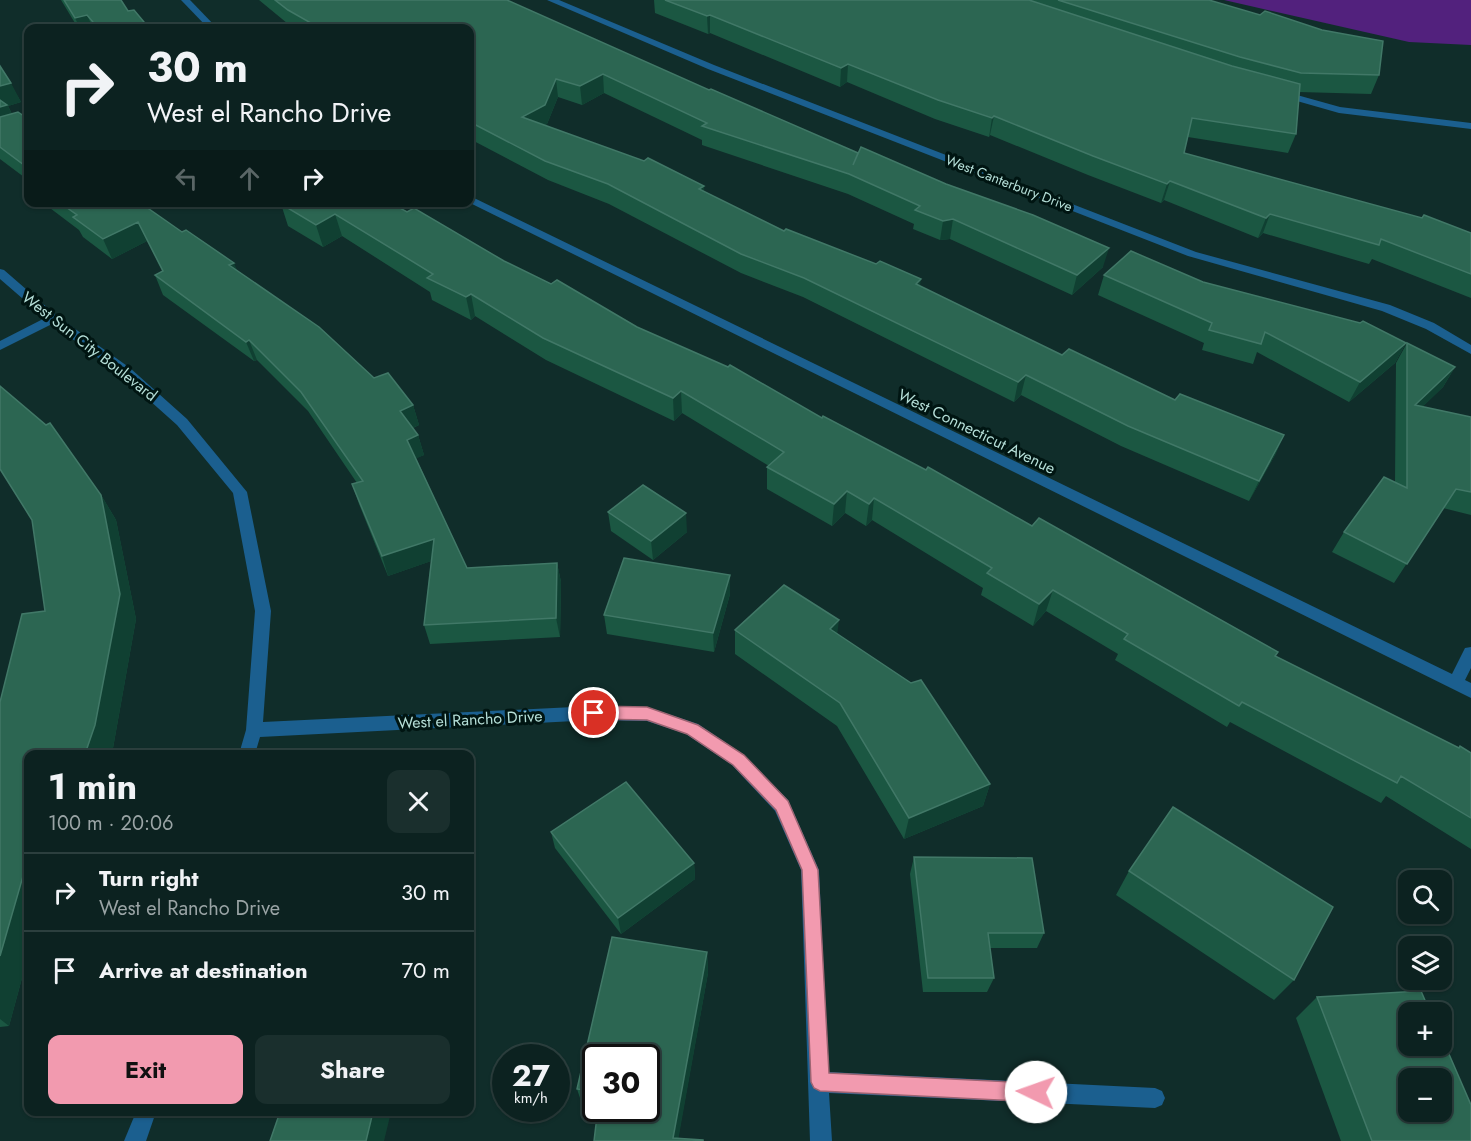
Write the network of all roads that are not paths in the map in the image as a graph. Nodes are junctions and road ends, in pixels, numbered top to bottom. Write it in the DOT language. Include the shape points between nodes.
graph roads {
  1 [pos="185,0"];
  2 [pos="551,0"];
  3 [pos="209,24"];
  4 [pos="1274,92"];
  5 [pos="1471,126"];
  6 [pos="474,201"];
  7 [pos="0,273"];
  8 [pos="52,319"];
  9 [pos="0,346"];
  10 [pos="1471,350"];
  11 [pos="1471,653"];
  12 [pos="1455,683"];
  13 [pos="1471,691"];
  14 [pos="254,730"];
  15 [pos="248,750"];
  16 [pos="820,1082"];
  17 [pos="1155,1098"];
  18 [pos="144,1116"];
  19 [pos="135,1141"];
  20 [pos="821,1141"];
  1 -- 3 [label="street"];
  2 -- 10 [label="street, West Canterbury Drive" via="722,71 1192,254 1386,308 1430,326"];
  4 -- 5 [label="street" via="1339,110"];
  6 -- 12 [label="street, West Connecticut Avenue"];
  7 -- 8 [label="street, West Sun City Boulevard"];
  8 -- 9 [label="street"];
  8 -- 14 [label="street, West Sun City Boulevard" via="125,371 182,422 240,492 263,611"];
  11 -- 12 [label="street"];
  12 -- 13 [label="street, West Connecticut Avenue"];
  14 -- 15 [label="street, West Sun City Boulevard"];
  14 -- 16 [label="street, West el Rancho Drive" via="594,713 647,714 692,729 738,760 782,806 810,870"];
  16 -- 17 [label="street"];
  16 -- 20 [label="street, West el Rancho Drive"];
  18 -- 19 [label="street"];
}
